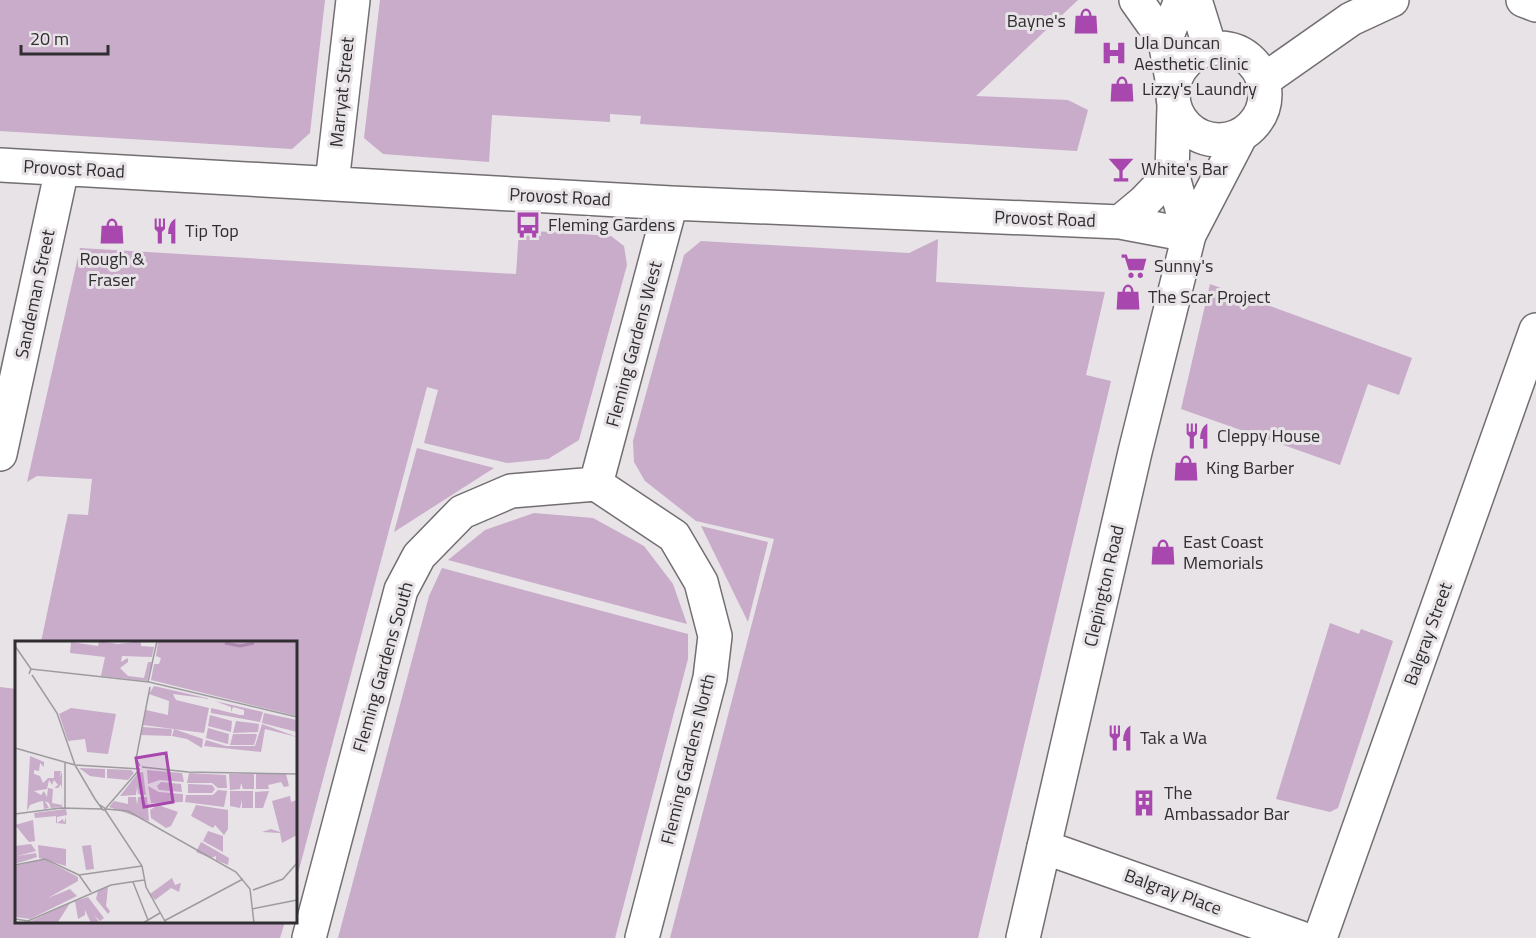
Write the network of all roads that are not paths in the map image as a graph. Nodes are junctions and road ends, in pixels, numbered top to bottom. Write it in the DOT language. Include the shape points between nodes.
graph roads {
  1 [pos="353,0"];
  2 [pos="1136,0"];
  3 [pos="1181,0"];
  4 [pos="1195,0"];
  5 [pos="1392,0"];
  6 [pos="1523,0"];
  7 [pos="1536,5"];
  8 [pos="1165,41"];
  9 [pos="1210,48"];
  10 [pos="1264,80"];
  11 [pos="1173,95"];
  12 [pos="1241,135"];
  13 [pos="0,165"];
  14 [pos="62,169"];
  15 [pos="1172,173"];
  16 [pos="332,183"];
  17 [pos="672,203"];
  18 [pos="1120,222"];
  19 [pos="1189,235"];
  20 [pos="1536,330"];
  21 [pos="0,454"];
  22 [pos="596,484"];
  23 [pos="1044,847"];
  24 [pos="309,938"];
  25 [pos="642,938"];
  26 [pos="1023,938"];
  27 [pos="1301,938"];
  28 [pos="1320,938"];
  1 -- 16 [label="street, Marryat Street"];
  2 -- 8 [label="street"];
  3 -- 8 [label="street"];
  4 -- 9 [label="street"];
  5 -- 10 [label="street" via="1351,19"];
  6 -- 7 [label="street"];
  8 -- 11 [label="street, Clepington Road"];
  9 -- 10 [label="street" via="1243,53"];
  9 -- 11 [label="street, Clepington Road" via="1185,61 1177,72"];
  10 -- 12 [label="street, Clepington Road" via="1266,96 1262,111 1254,125"];
  11 -- 12 [label="street, Clepington Road" via="1179,119 1200,137 1228,140"];
  11 -- 15 [label="street, Clepington Road"];
  12 -- 19 [label="street, Clepington Road"];
  13 -- 14 [label="street, Provost Road"];
  14 -- 16 [label="street, Provost Road"];
  14 -- 21 [label="street, Sandeman Street"];
  15 -- 18 [label="street, Provost Road"];
  15 -- 19 [label="street, Clepington Road"];
  16 -- 17 [label="street, Provost Road"];
  17 -- 18 [label="street, Provost Road"];
  17 -- 22 [label="street, Fleming Gardens West"];
  18 -- 19 [label="street, Provost Road"];
  19 -- 23 [label="street, Clepington Road"];
  20 -- 28 [label="street, Balgray Street"];
  22 -- 24 [label="street, Fleming Gardens South" via="511,491 462,512 419,556 401,590"];
  22 -- 25 [label="street, Fleming Gardens North" via="674,536 701,582 715,636 710,678"];
  23 -- 26 [label="street, Clepington Road"];
  23 -- 27 [label="street, Balgray Place"];
}
